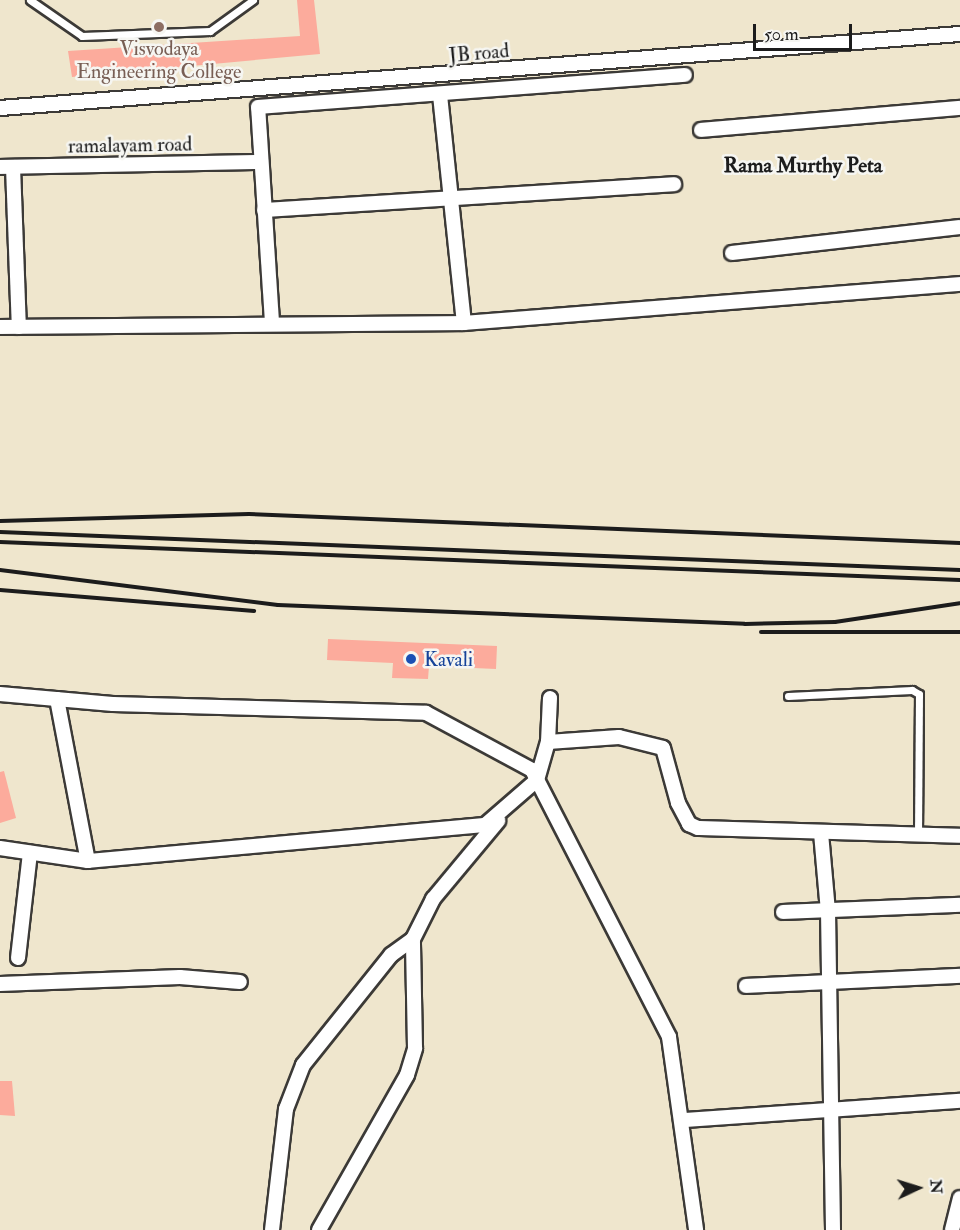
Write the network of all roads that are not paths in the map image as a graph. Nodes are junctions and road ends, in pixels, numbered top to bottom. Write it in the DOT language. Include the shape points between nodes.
graph roads {
  1 [pos="30,0"];
  2 [pos="253,0"];
  3 [pos="960,34"];
  4 [pos="686,75"];
  5 [pos="440,94"];
  6 [pos="0,108"];
  7 [pos="960,108"];
  8 [pos="701,130"];
  9 [pos="261,162"];
  10 [pos="7,167"];
  11 [pos="674,184"];
  12 [pos="451,200"];
  13 [pos="264,210"];
  14 [pos="960,227"];
  15 [pos="732,253"];
  16 [pos="960,285"];
  17 [pos="272,322"];
  18 [pos="464,322"];
  19 [pos="0,327"];
  20 [pos="19,327"];
  21 [pos="0,694"];
  22 [pos="788,696"];
  23 [pos="550,698"];
  24 [pos="57,699"];
  25 [pos="548,742"];
  26 [pos="537,780"];
  27 [pos="508,809"];
  28 [pos="821,833"];
  29 [pos="918,835"];
  30 [pos="960,836"];
  31 [pos="0,848"];
  32 [pos="30,853"];
  33 [pos="88,861"];
  34 [pos="960,905"];
  35 [pos="828,911"];
  36 [pos="783,912"];
  37 [pos="413,939"];
  38 [pos="18,958"];
  39 [pos="960,976"];
  40 [pos="829,980"];
  41 [pos="240,982"];
  42 [pos="0,984"];
  43 [pos="746,986"];
  44 [pos="960,1101"];
  45 [pos="833,1106"];
  46 [pos="685,1120"];
  47 [pos="960,1198"];
  48 [pos="272,1230"];
  49 [pos="319,1230"];
  50 [pos="696,1230"];
  51 [pos="833,1230"];
  52 [pos="952,1230"];
  1 -- 2 [label="lane" via="82,36 210,31"];
  3 -- 6 [label="street, JB road"];
  4 -- 5 [label="street"];
  5 -- 9 [label="street" via="258,108"];
  5 -- 12 [label="street"];
  7 -- 8 [label="street"];
  9 -- 10 [label="street, ramalayam road"];
  9 -- 13 [label="street"];
  10 -- 20 [label="street"];
  11 -- 12 [label="street"];
  12 -- 13 [label="street"];
  12 -- 18 [label="street"];
  13 -- 17 [label="street"];
  14 -- 15 [label="street"];
  16 -- 18 [label="street"];
  17 -- 18 [label="street"];
  17 -- 20 [label="street"];
  19 -- 20 [label="street"];
  21 -- 24 [label="street"];
  22 -- 29 [label="lane" via="912,690 919,694"];
  23 -- 25 [label="street"];
  24 -- 26 [label="street" via="426,713 532,770"];
  24 -- 33 [label="street"];
  25 -- 26 [label="street"];
  25 -- 28 [label="street" via="619,737 663,748 678,803 688,824 698,828"];
  26 -- 27 [label="street"];
  26 -- 46 [label="street" via="669,1037"];
  27 -- 33 [label="street" via="485,825"];
  27 -- 37 [label="street" via="433,899"];
  28 -- 29 [label="street"];
  28 -- 35 [label="street"];
  29 -- 30 [label="street"];
  31 -- 32 [label="street"];
  32 -- 33 [label="street"];
  32 -- 38 [label="street"];
  34 -- 35 [label="street"];
  35 -- 36 [label="street"];
  35 -- 40 [label="street"];
  37 -- 48 [label="street" via="391,955 303,1065 284,1119"];
  37 -- 49 [label="street" via="415,1048 407,1075"];
  39 -- 40 [label="street"];
  40 -- 43 [label="street"];
  40 -- 45 [label="street"];
  41 -- 42 [label="street" via="180,977"];
  44 -- 45 [label="street"];
  45 -- 46 [label="street"];
  45 -- 51 [label="street"];
  46 -- 50 [label="street"];
  47 -- 52 [label="street"];
}
